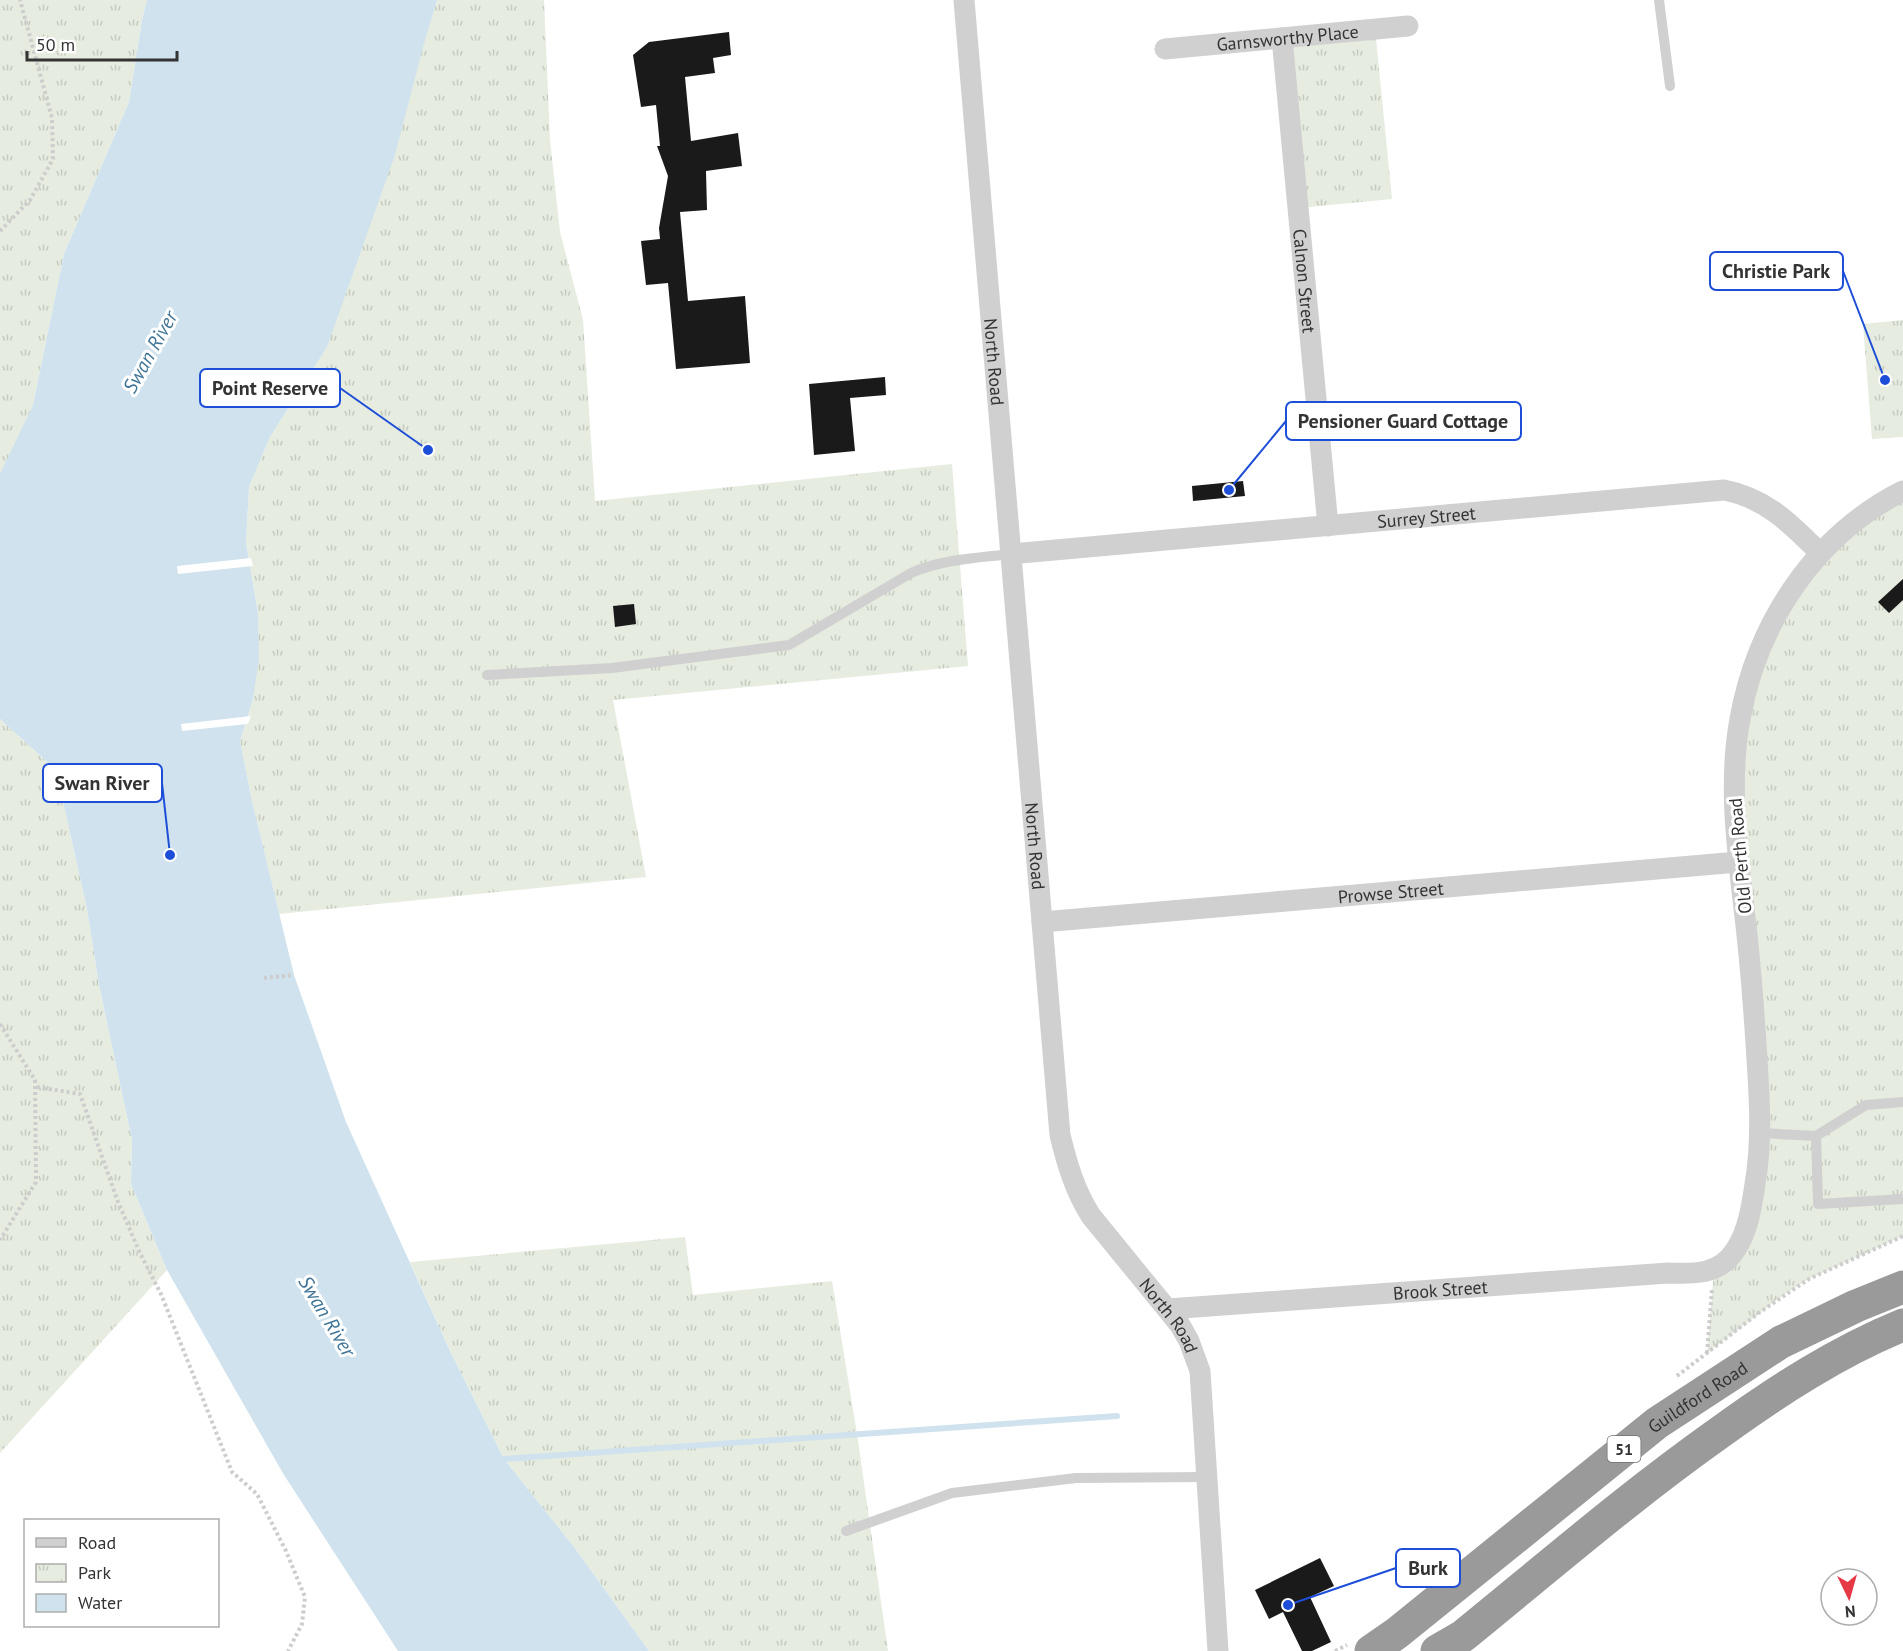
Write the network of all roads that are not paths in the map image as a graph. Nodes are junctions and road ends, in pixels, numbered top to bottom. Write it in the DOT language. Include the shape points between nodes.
graph roads {
  1 [pos="964,0"];
  2 [pos="1659,0"];
  3 [pos="1408,26"];
  4 [pos="1282,38"];
  5 [pos="1166,49"];
  6 [pos="1670,86"];
  7 [pos="1903,491"];
  8 [pos="1328,526"];
  9 [pos="1820,553"];
  10 [pos="1011,554"];
  11 [pos="487,675"];
  12 [pos="1738,862"];
  13 [pos="1042,922"];
  14 [pos="1903,1102"];
  15 [pos="1761,1133"];
  16 [pos="1816,1136"];
  17 [pos="1903,1199"];
  18 [pos="1714,1270"];
  19 [pos="1903,1287"];
  20 [pos="1168,1309"];
  21 [pos="1903,1325"];
  22 [pos="1206,1477"];
  23 [pos="846,1531"];
  24 [pos="1218,1651"];
  25 [pos="1371,1651"];
  26 [pos="1437,1651"];
  1 -- 10 [label="street, North Road"];
  2 -- 6 [label="lane"];
  3 -- 4 [label="street, Garnsworthy Place"];
  4 -- 5 [label="street, Garnsworthy Place"];
  4 -- 8 [label="street, Calnon Street"];
  7 -- 9 [label="street, Old Perth Road" via="1844,531"];
  8 -- 9 [label="street, Surrey Street" via="1725,490 1756,499"];
  8 -- 10 [label="street, Surrey Street"];
  9 -- 12 [label="street, Old Perth Road" via="1782,604 1746,688 1735,754"];
  10 -- 11 [label="lane" via="928,565 789,645 612,668"];
  10 -- 13 [label="street, North Road"];
  12 -- 13 [label="street, Prowse Street"];
  12 -- 15 [label="street, Old Perth Road" via="1754,1015"];
  13 -- 20 [label="street, North Road" via="1060,1135 1070,1171 1091,1216"];
  14 -- 16 [label="lane" via="1866,1105"];
  15 -- 16 [label="lane"];
  15 -- 18 [label="street, Old Perth Road" via="1748,1220 1736,1249"];
  16 -- 17 [label="lane" via="1818,1204"];
  18 -- 20 [label="street, Brook Street"];
  19 -- 25 [label="highway, Guildford Road / 51" via="1781,1342 1657,1423"];
  20 -- 22 [label="street, North Road" via="1189,1341 1200,1371"];
  21 -- 26 [label="highway, 51" via="1863,1342 1762,1402 1654,1479 1463,1636"];
  22 -- 23 [label="lane" via="1076,1478 952,1493"];
  22 -- 24 [label="street, North Road"];
}
